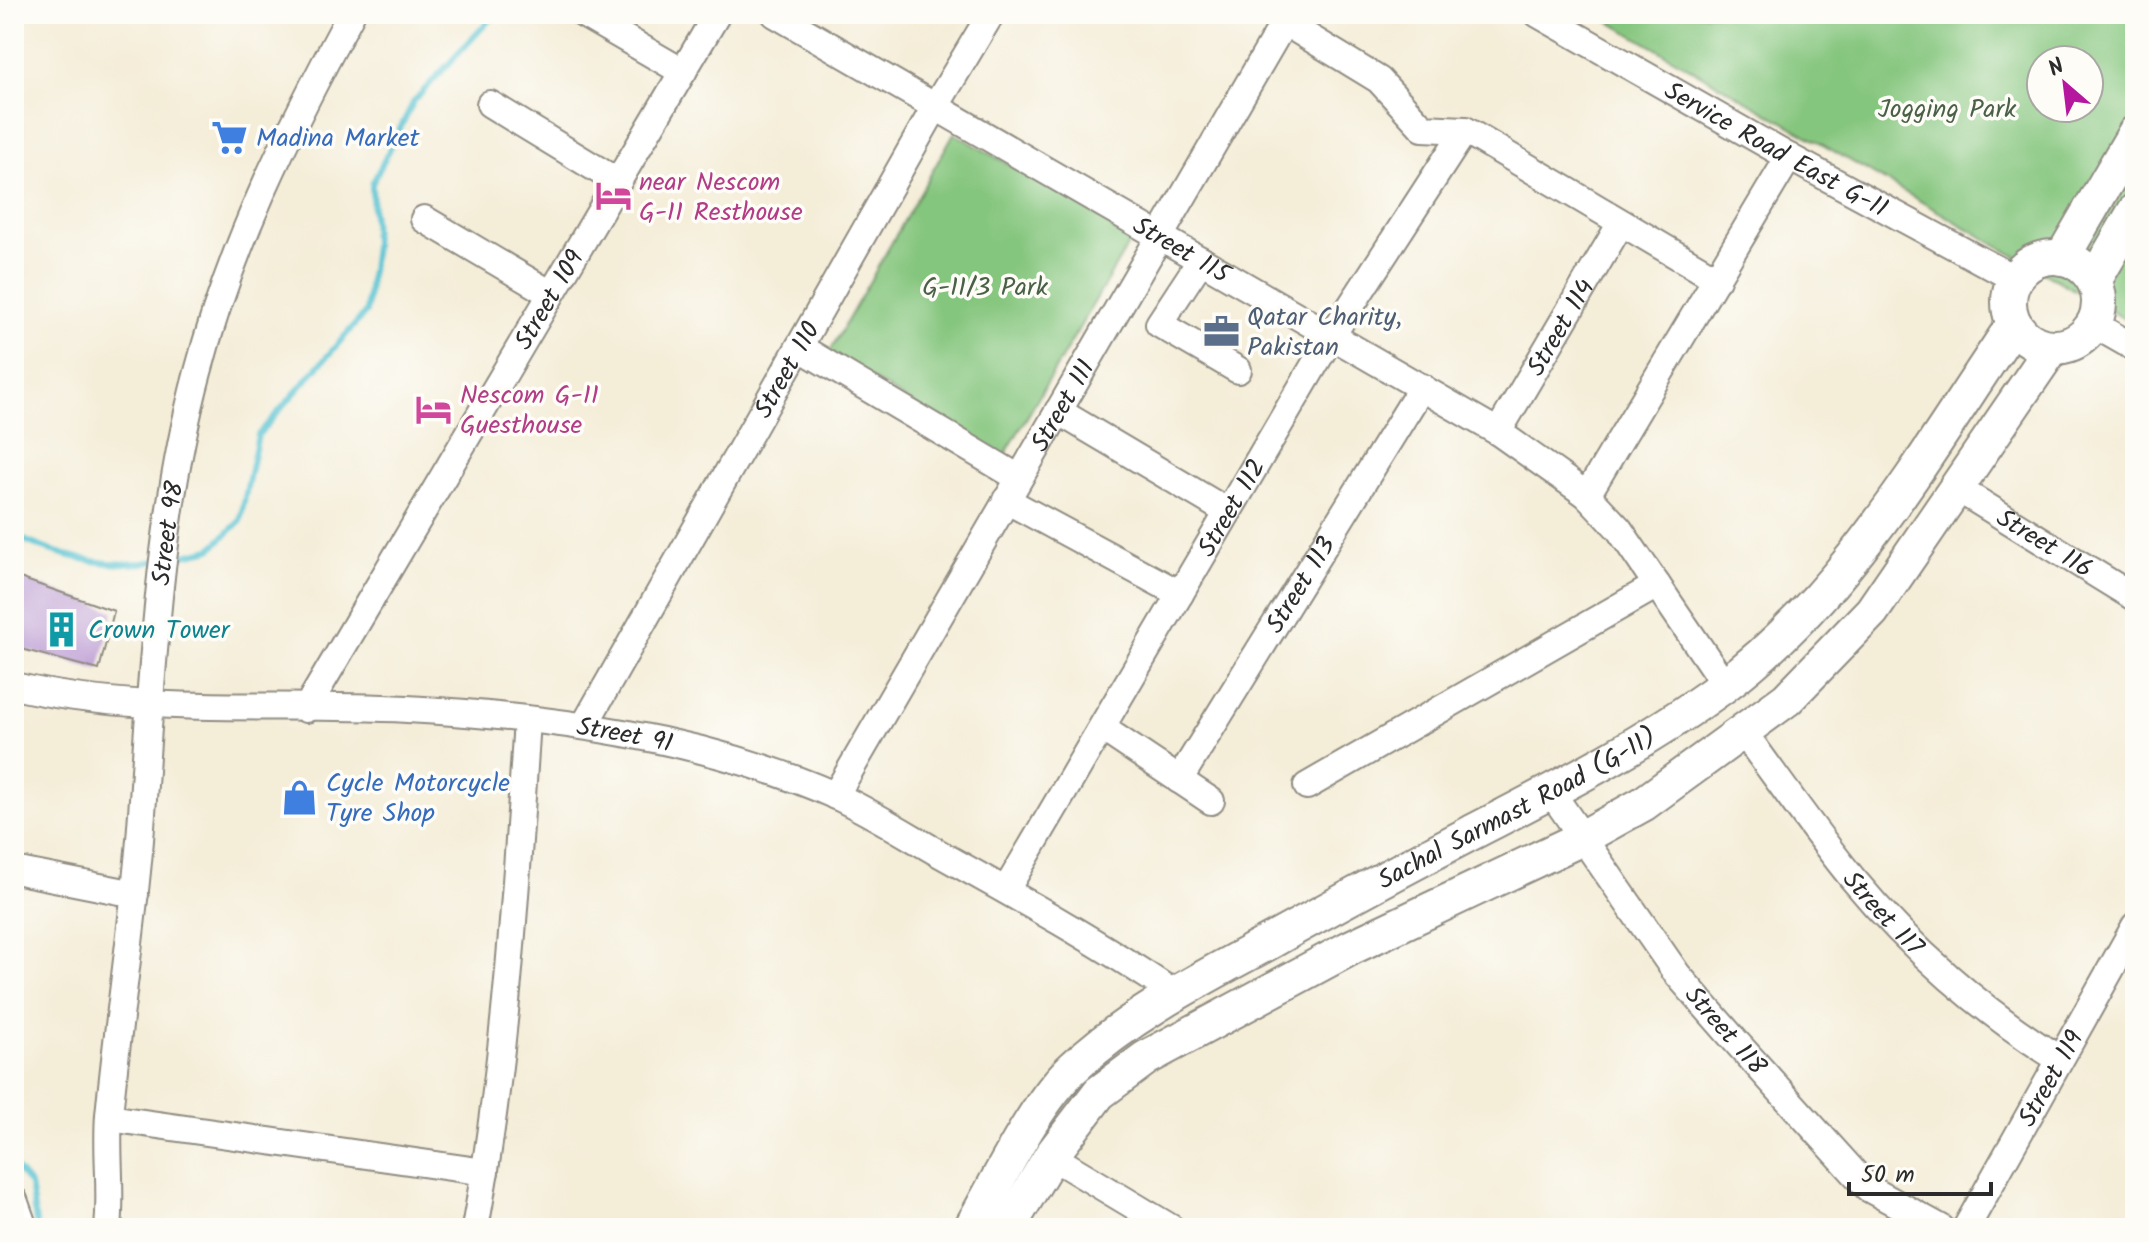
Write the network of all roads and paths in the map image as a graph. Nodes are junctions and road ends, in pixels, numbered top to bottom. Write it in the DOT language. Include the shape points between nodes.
graph roads {
  1 [pos="351,14"];
  2 [pos="583,14"];
  3 [pos="717,14"];
  4 [pos="775,14"];
  5 [pos="991,14"];
  6 [pos="1538,14"];
  7 [pos="1287,18"];
  8 [pos="683,72"];
  9 [pos="490,104"];
  10 [pos="934,109"];
  11 [pos="1465,130"];
  12 [pos="2135,133"];
  13 [pos="1789,157"];
  14 [pos="618,182"];
  15 [pos="2135,211"];
  16 [pos="424,219"];
  17 [pos="1621,223"];
  18 [pos="1159,235"];
  19 [pos="2062,258"];
  20 [pos="1201,260"];
  21 [pos="1717,279"];
  22 [pos="2015,279"];
  23 [pos="2094,281"];
  24 [pos="551,294"];
  25 [pos="2014,324"];
  26 [pos="2093,324"];
  27 [pos="1332,335"];
  28 [pos="799,347"];
  29 [pos="2052,348"];
  30 [pos="2135,348"];
  31 [pos="1238,370"];
  32 [pos="1422,387"];
  33 [pos="1058,411"];
  34 [pos="1498,432"];
  35 [pos="1955,487"];
  36 [pos="1012,489"];
  37 [pos="1587,495"];
  38 [pos="1228,512"];
  39 [pos="1657,585"];
  40 [pos="1180,594"];
  41 [pos="2135,598"];
  42 [pos="1725,685"];
  43 [pos="14,686"];
  44 [pos="151,707"];
  45 [pos="306,709"];
  46 [pos="527,720"];
  47 [pos="584,726"];
  48 [pos="1102,728"];
  49 [pos="1744,733"];
  50 [pos="1179,780"];
  51 [pos="1307,786"];
  52 [pos="1551,792"];
  53 [pos="835,796"];
  54 [pos="1211,801"];
  55 [pos="1580,839"];
  56 [pos="14,870"];
  57 [pos="1006,890"];
  58 [pos="135,894"];
  59 [pos="2135,926"];
  60 [pos="1175,994"];
  61 [pos="2059,1059"];
  62 [pos="109,1118"];
  63 [pos="1051,1156"];
  64 [pos="485,1172"];
  65 [pos="14,1200"];
  66 [pos="24,1228"];
  67 [pos="108,1228"];
  68 [pos="475,1228"];
  69 [pos="971,1228"];
  70 [pos="1008,1228"];
  71 [pos="1171,1228"];
  72 [pos="1941,1228"];
  73 [pos="1966,1228"];
  1 -- 44 [label="street, Street 98" via="246,224 197,372 178,461"];
  2 -- 8 [label="street"];
  3 -- 8 [label="street, Street 109"];
  4 -- 10 [label="street, Street 115"];
  5 -- 10 [label="street, Street 110"];
  6 -- 13 [label="street, Service Road East G-11"];
  7 -- 11 [label="street" via="1379,80 1423,128"];
  7 -- 18 [label="street, Street 111"];
  8 -- 14 [label="street, Street 109"];
  9 -- 14 [label="street"];
  10 -- 18 [label="street, Street 115"];
  10 -- 28 [label="street, Street 110"];
  11 -- 17 [label="street"];
  11 -- 27 [label="street, Street 112"];
  12 -- 19 [label="main road"];
  13 -- 21 [label="street"];
  13 -- 22 [label="street, Service Road East G-11"];
  14 -- 24 [label="street, Street 109"];
  15 -- 23 [label="main road"];
  16 -- 24 [label="street"];
  17 -- 21 [label="street"];
  17 -- 34 [label="street, Street 114"];
  18 -- 20 [label="street, Street 115"];
  18 -- 33 [label="street, Street 111"];
  19 -- 22 [label="main road" via="2035,262"];
  19 -- 23 [label="main road"];
  20 -- 27 [label="street, Street 115"];
  20 -- 31 [label="street" via="1159,324"];
  21 -- 37 [label="street"];
  22 -- 25 [label="main road" via="2009,309"];
  23 -- 26 [label="main road" via="2098,296"];
  24 -- 45 [label="street, Street 109"];
  25 -- 29 [label="main road" via="2036,344"];
  25 -- 42 [label="main road, Sachal Sarmast Road (G-11)" via="1874,529 1811,609"];
  26 -- 29 [label="main road" via="2082,337"];
  26 -- 30 [label="street"];
  27 -- 32 [label="street, Street 115"];
  27 -- 38 [label="street, Street 112"];
  28 -- 36 [label="street"];
  28 -- 47 [label="street, Street 110"];
  29 -- 35 [label="main road, Sachal Sarmast Road (G-11)"];
  32 -- 34 [label="street, Street 115"];
  32 -- 50 [label="street, Street 113"];
  33 -- 36 [label="street, Street 111"];
  33 -- 38 [label="street"];
  34 -- 37 [label="street, Street 115"];
  35 -- 41 [label="street, Street 116"];
  35 -- 49 [label="main road, Sachal Sarmast Road (G-11)" via="1872,611 1787,699"];
  36 -- 40 [label="street"];
  36 -- 53 [label="street, Street 111"];
  37 -- 39 [label="street, Street 115" via="1619,529"];
  38 -- 40 [label="street, Street 112"];
  39 -- 42 [label="street, Street 115"];
  39 -- 51 [label="street"];
  40 -- 48 [label="street, Street 112"];
  42 -- 52 [label="main road, Sachal Sarmast Road (G-11)" via="1632,750"];
  43 -- 44 [label="street, Street 91"];
  44 -- 45 [label="street, Street 91"];
  44 -- 58 [label="street, Street 98"];
  45 -- 46 [label="street, Street 91" via="406,709"];
  46 -- 47 [label="street, Street 91"];
  46 -- 64 [label="street" via="514,920"];
  47 -- 53 [label="street, Street 91" via="769,771"];
  48 -- 50 [label="street"];
  48 -- 57 [label="street, Street 112"];
  49 -- 55 [label="main road, Sachal Sarmast Road (G-11)" via="1643,804"];
  49 -- 61 [label="street, Street 117" via="1853,879 1896,926 2013,1031"];
  50 -- 54 [label="street"];
  52 -- 55 [label="street, Street 118"];
  52 -- 60 [label="main road, Sachal Sarmast Road (G-11)"];
  53 -- 57 [label="street, Street 91"];
  55 -- 63 [label="main road, Sachal Sarmast Road (G-11)" via="1352,947 1146,1058 1099,1093"];
  55 -- 72 [label="street, Street 118" via="1677,974 1868,1188"];
  56 -- 58 [label="street"];
  57 -- 60 [label="street, Street 91"];
  58 -- 62 [label="street, Street 98"];
  59 -- 61 [label="street, Street 119"];
  60 -- 69 [label="main road, Sachal Sarmast Road (G-11)" via="1120,1029 1072,1069 1034,1121"];
  61 -- 73 [label="street, Street 119"];
  62 -- 64 [label="street"];
  62 -- 67 [label="street, Street 98"];
  63 -- 70 [label="main road, Sachal Sarmast Road (G-11)"];
  63 -- 71 [label="street"];
  64 -- 68 [label="street"];
  65 -- 66 [label="street"];
}
